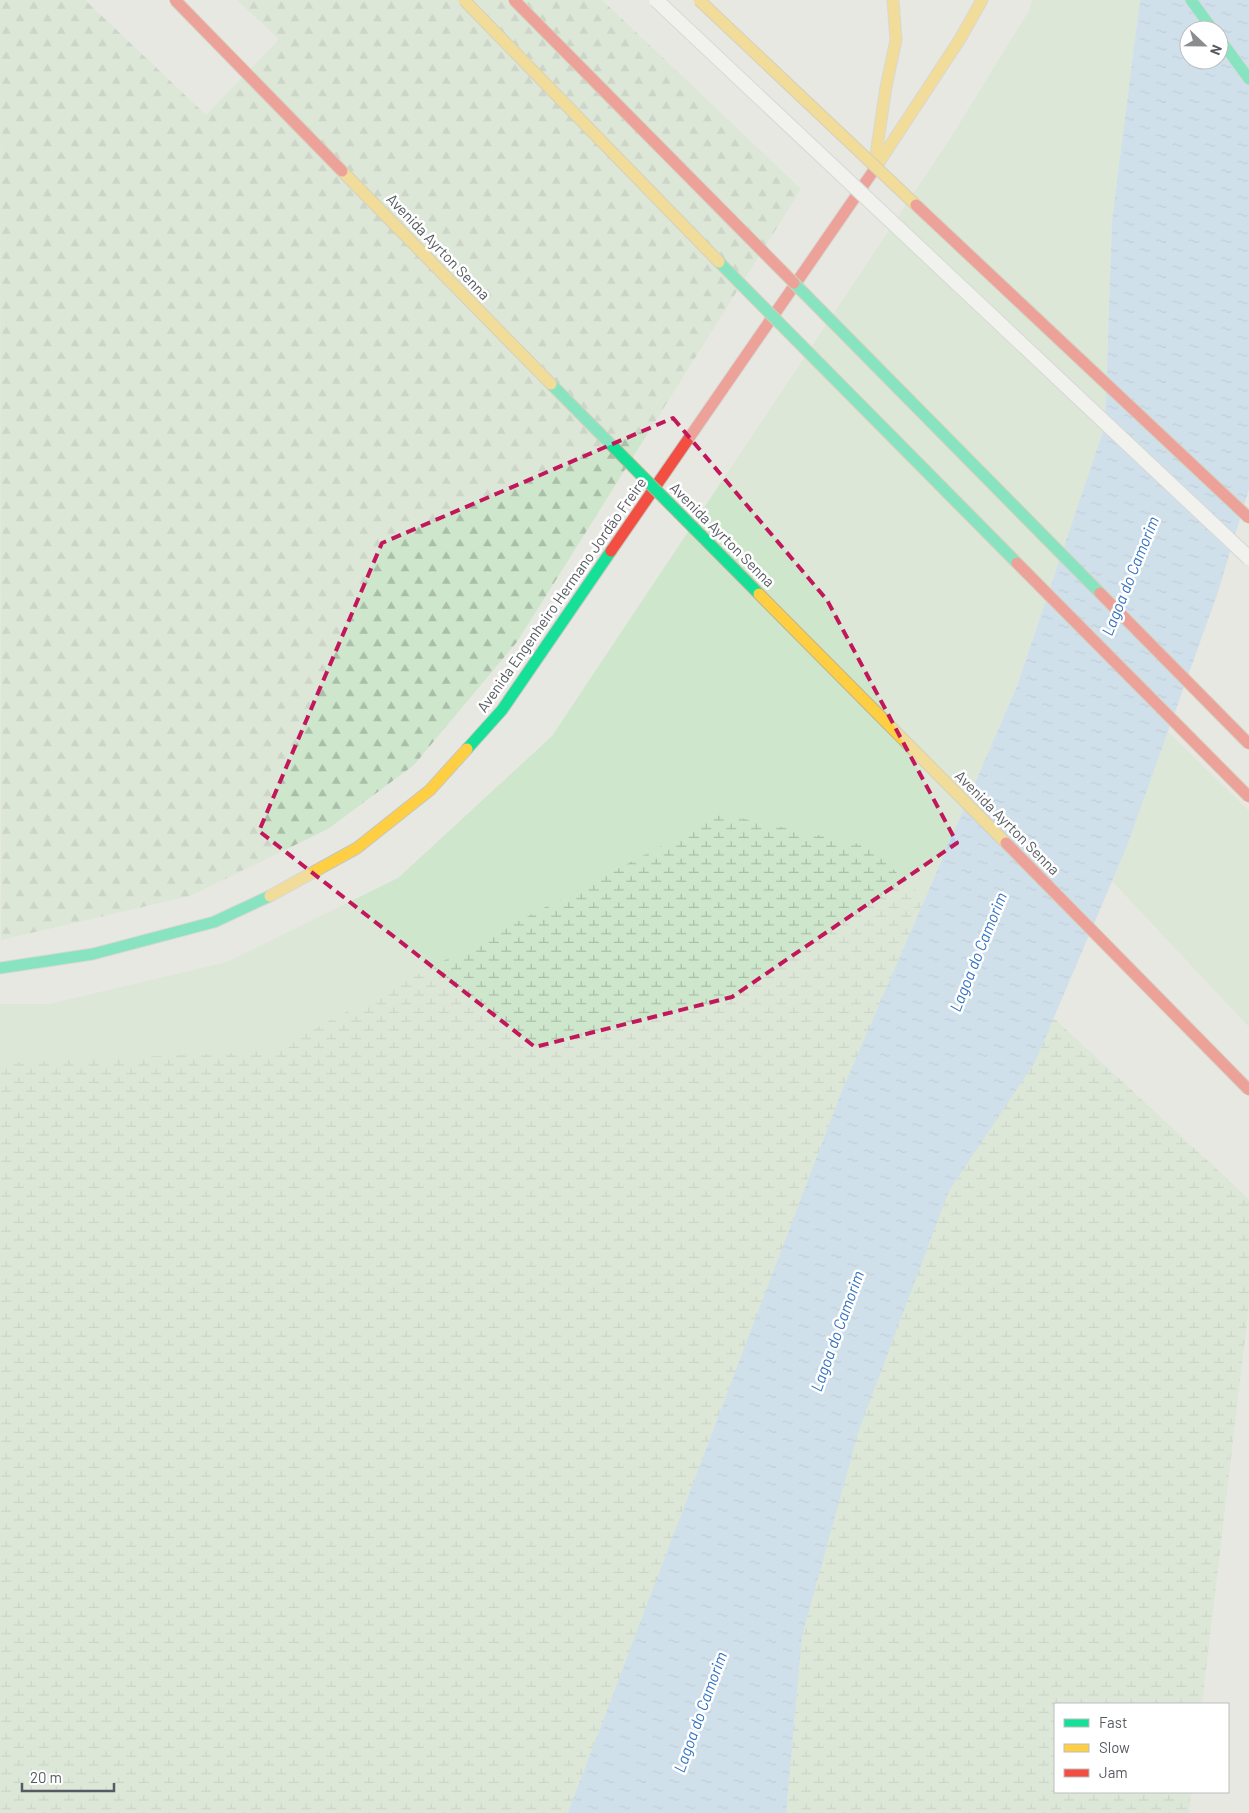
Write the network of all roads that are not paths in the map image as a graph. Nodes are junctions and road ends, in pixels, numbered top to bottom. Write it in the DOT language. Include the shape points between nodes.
graph roads {
  1 [pos="175,0"];
  2 [pos="464,0"];
  3 [pos="514,0"];
  4 [pos="656,0"];
  5 [pos="699,0"];
  6 [pos="892,0"];
  7 [pos="982,0"];
  8 [pos="1191,0"];
  9 [pos="1206,20"];
  10 [pos="1229,52"];
  11 [pos="1249,79"];
  12 [pos="874,170"];
  13 [pos="1249,518"];
  14 [pos="1249,558"];
  15 [pos="1249,744"];
  16 [pos="1249,797"];
  17 [pos="2,968"];
  18 [pos="1249,1090"];
  1 -- 18 [label="main road, Avenida Ayrton Senna, bridge"];
  2 -- 16 [label="main road, bridge"];
  3 -- 15 [label="main road, bridge"];
  4 -- 14 [label="lane, bridge"];
  5 -- 13 [label="main road, bridge"];
  6 -- 12 [label="main road" via="896,40"];
  7 -- 12 [label="main road, Avenida Engenheiro Hermano Jordão Freire"];
  8 -- 9 [label="main road"];
  10 -- 11 [label="main road"];
  12 -- 17 [label="main road, Avenida Engenheiro Hermano Jordão Freire" via="502,710 430,790 357,848 282,890 214,922 93,954"];
}
